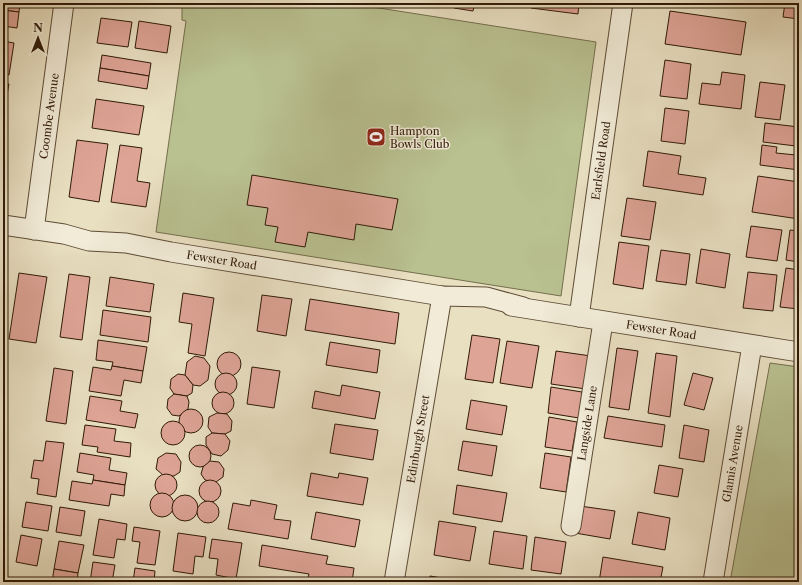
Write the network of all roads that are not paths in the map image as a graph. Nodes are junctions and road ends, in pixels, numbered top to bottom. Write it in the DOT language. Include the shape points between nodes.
graph roads {
  1 [pos="64,3"];
  2 [pos="623,3"];
  3 [pos="3,225"];
  4 [pos="34,230"];
  5 [pos="442,296"];
  6 [pos="579,317"];
  7 [pos="603,322"];
  8 [pos="752,345"];
  9 [pos="799,352"];
  10 [pos="571,526"];
  11 [pos="394,582"];
  12 [pos="712,582"];
  1 -- 4 [label="street, Coombe Avenue"];
  2 -- 6 [label="street, Earlsfield Road"];
  3 -- 4 [label="street, Fewster Road"];
  4 -- 5 [label="street, Fewster Road" via="89,241 126,243"];
  5 -- 6 [label="street, Fewster Road" via="459,304 489,304"];
  5 -- 11 [label="street, Edinburgh Street"];
  6 -- 7 [label="street, Fewster Road"];
  7 -- 8 [label="street, Fewster Road"];
  7 -- 10 [label="street, Langside Lane"];
  8 -- 9 [label="street, Fewster Road"];
  8 -- 12 [label="street, Glamis Avenue"];
}
